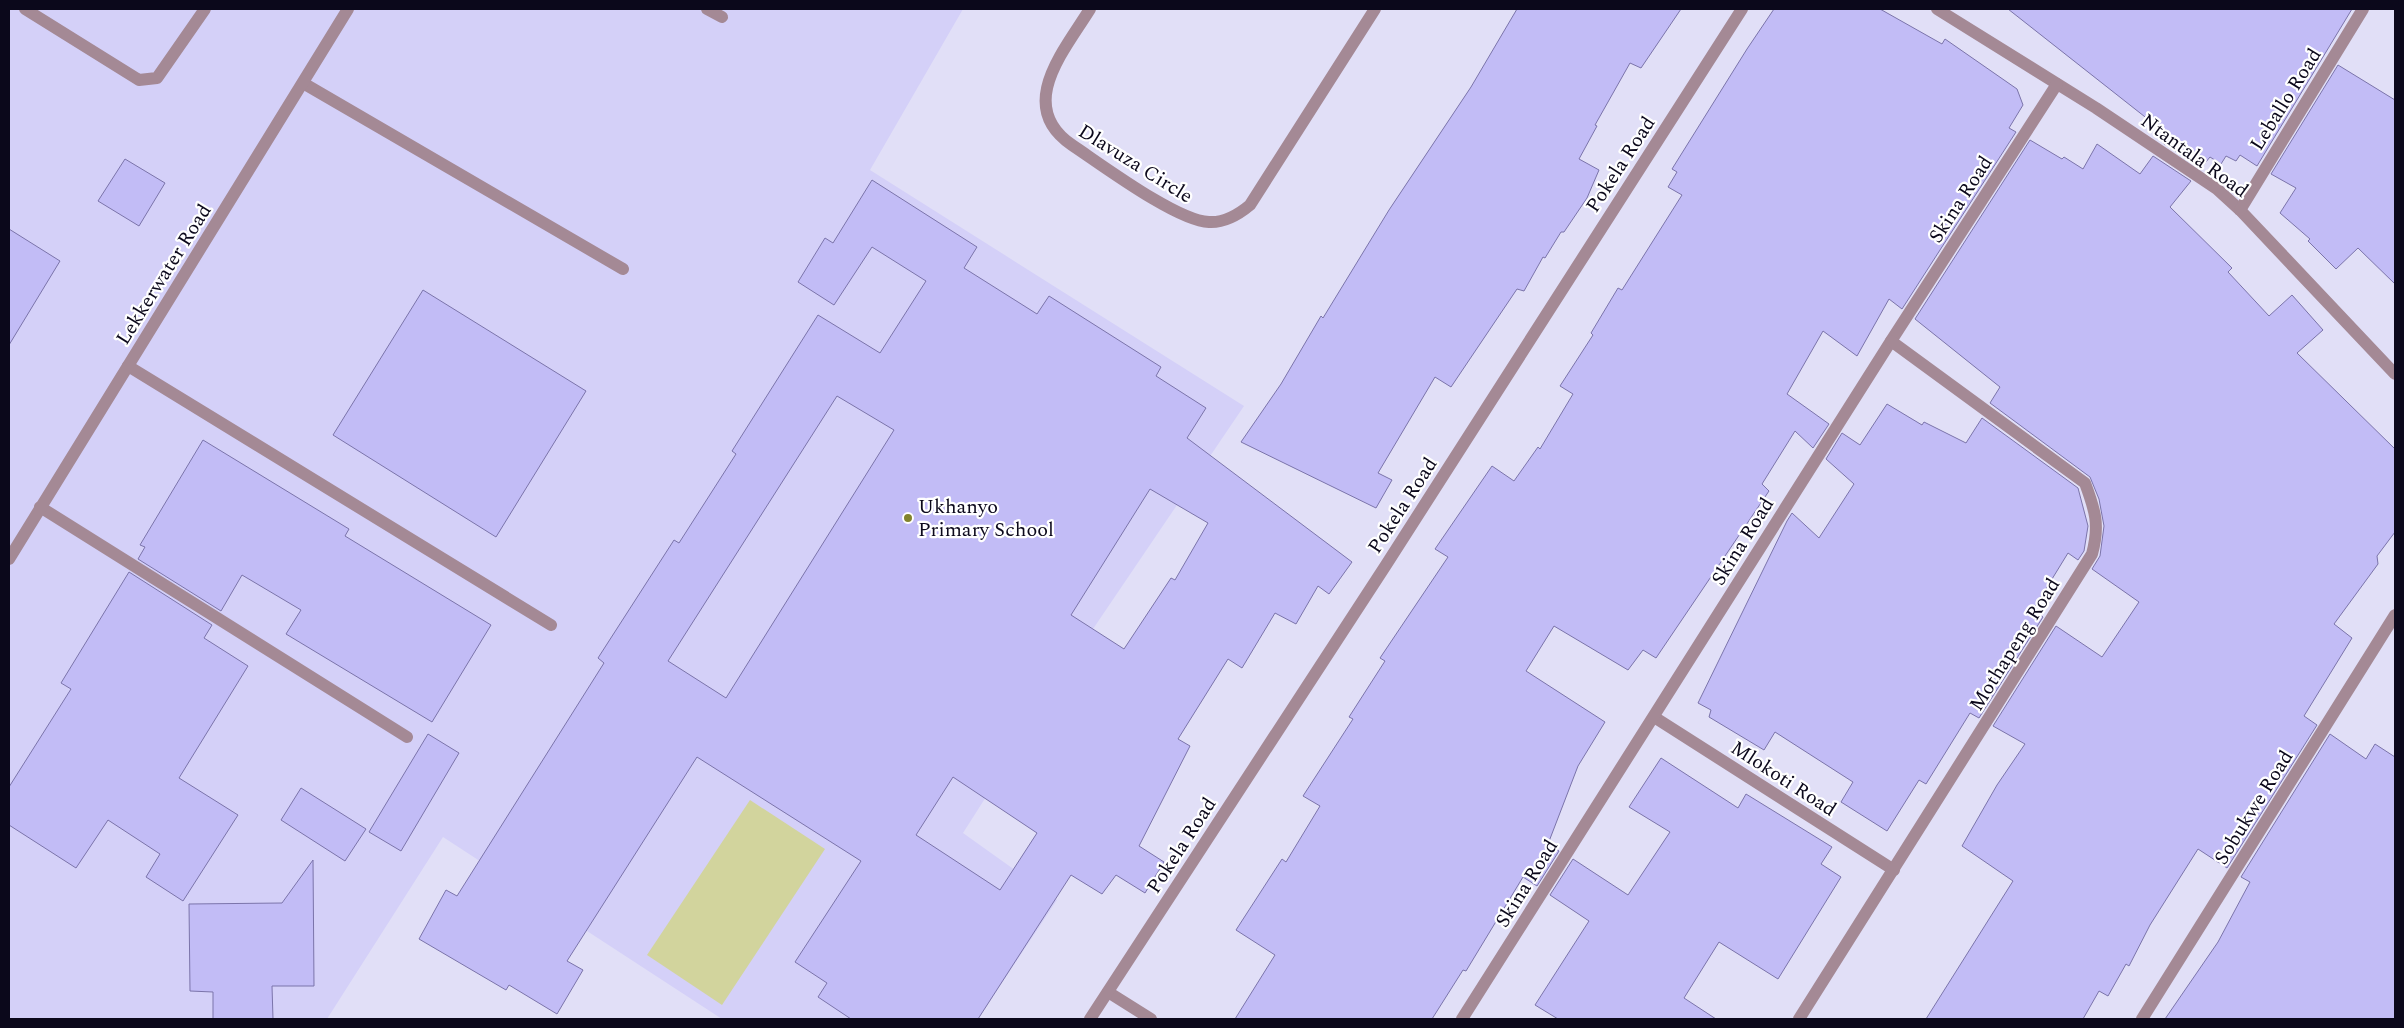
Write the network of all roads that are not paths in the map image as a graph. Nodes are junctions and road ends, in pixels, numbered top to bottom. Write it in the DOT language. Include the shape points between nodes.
graph roads {
  1 [pos="25,9"];
  2 [pos="205,9"];
  3 [pos="348,9"];
  4 [pos="707,9"];
  5 [pos="1090,9"];
  6 [pos="1375,9"];
  7 [pos="1742,9"];
  8 [pos="1937,9"];
  9 [pos="2363,9"];
  10 [pos="722,17"];
  11 [pos="303,83"];
  12 [pos="2057,84"];
  13 [pos="2240,210"];
  14 [pos="624,269"];
  15 [pos="1891,341"];
  16 [pos="128,366"];
  17 [pos="2395,374"];
  18 [pos="40,507"];
  19 [pos="9,559"];
  20 [pos="2395,615"];
  21 [pos="551,625"];
  22 [pos="1654,717"];
  23 [pos="408,737"];
  24 [pos="1894,870"];
  25 [pos="1108,992"];
  26 [pos="1090,1019"];
  27 [pos="1152,1019"];
  28 [pos="1462,1019"];
  29 [pos="1799,1019"];
  30 [pos="2142,1019"];
  1 -- 2 [label="street" via="139,80 156,78"];
  3 -- 11 [label="street, Lekkerwater Road"];
  4 -- 10 [label="street"];
  5 -- 6 [label="street, Dlavuza Circle" via="1048,78 1045,102 1052,126 1059,137 1174,211 1208,222 1223,221 1250,205"];
  7 -- 25 [label="street, Pokela Road"];
  8 -- 12 [label="street, Ntantala Road"];
  9 -- 13 [label="street, Leballo Road"];
  11 -- 14 [label="street"];
  11 -- 16 [label="street, Lekkerwater Road"];
  12 -- 13 [label="street, Ntantala Road" via="2183,166"];
  12 -- 15 [label="street, Skina Road"];
  13 -- 17 [label="street, Ntantala Road"];
  15 -- 22 [label="street, Skina Road"];
  15 -- 24 [label="street, Mothapeng Road" via="2085,483 2095,509 2097,535 2092,554"];
  16 -- 18 [label="street, Lekkerwater Road"];
  16 -- 21 [label="street"];
  18 -- 19 [label="street, Lekkerwater Road"];
  18 -- 23 [label="street"];
  20 -- 30 [label="street, Sobukwe Road"];
  22 -- 24 [label="street, Mlokoti Road"];
  22 -- 28 [label="street, Skina Road"];
  24 -- 29 [label="street, Mothapeng Road"];
  25 -- 26 [label="street, Pokela Road"];
  25 -- 27 [label="street"];
}
